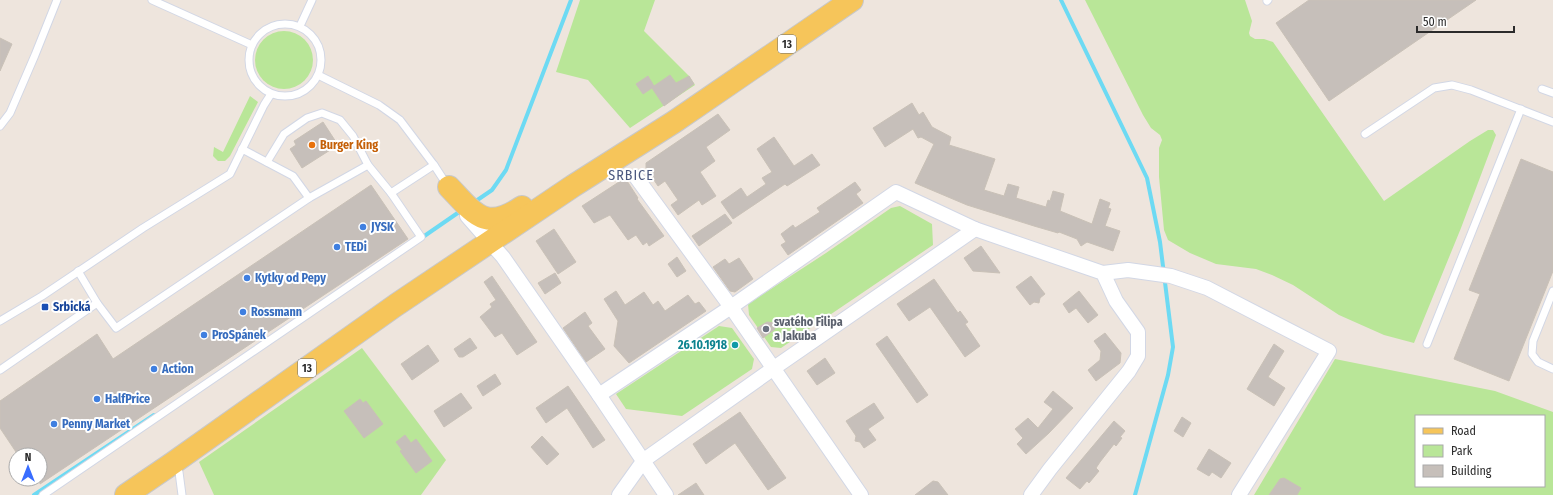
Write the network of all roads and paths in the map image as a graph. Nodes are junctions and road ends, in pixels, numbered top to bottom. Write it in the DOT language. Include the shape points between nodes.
graph roads {
  1 [pos="57,0"];
  2 [pos="152,0"];
  3 [pos="312,0"];
  4 [pos="852,0"];
  5 [pos="300,26"];
  6 [pos="252,45"];
  7 [pos="318,75"];
  8 [pos="1542,89"];
  9 [pos="1553,93"];
  10 [pos="272,94"];
  11 [pos="1521,109"];
  12 [pos="1553,122"];
  13 [pos="0,126"];
  14 [pos="1365,134"];
  15 [pos="242,149"];
  16 [pos="629,151"];
  17 [pos="267,162"];
  18 [pos="368,165"];
  19 [pos="434,165"];
  20 [pos="636,176"];
  21 [pos="391,193"];
  22 [pos="309,198"];
  23 [pos="458,202"];
  24 [pos="975,229"];
  25 [pos="489,242"];
  26 [pos="78,270"];
  27 [pos="1103,273"];
  28 [pos="1553,291"];
  29 [pos="97,303"];
  30 [pos="731,307"];
  31 [pos="0,321"];
  32 [pos="1427,344"];
  33 [pos="774,368"];
  34 [pos="1553,369"];
  35 [pos="0,370"];
  36 [pos="599,395"];
  37 [pos="644,460"];
  38 [pos="173,463"];
  39 [pos="43,495"];
  40 [pos="126,495"];
  41 [pos="182,495"];
  42 [pos="618,495"];
  43 [pos="666,495"];
  44 [pos="861,495"];
  45 [pos="1031,495"];
  46 [pos="1239,495"];
  1 -- 13 [label="lane" via="10,113"];
  2 -- 6 [label="lane"];
  3 -- 5 [label="lane"];
  4 -- 16 [label="main road, 13"];
  5 -- 6 [label="lane" via="278,24 267,28"];
  5 -- 7 [label="lane" via="310,34 320,52"];
  6 -- 10 [label="lane" via="249,57 254,79"];
  7 -- 10 [label="lane" via="313,83 294,95"];
  7 -- 19 [label="lane" via="378,105 400,120"];
  8 -- 9 [label="lane"];
  10 -- 15 [label="lane"];
  11 -- 12 [label="lane"];
  11 -- 14 [label="lane" via="1452,85 1434,88"];
  11 -- 32 [label="lane"];
  15 -- 17 [label="lane"];
  15 -- 26 [label="lane" via="230,174"];
  16 -- 23 [label="main road" via="581,171 546,190 509,216 499,219 481,217"];
  16 -- 25 [label="main road, 13"];
  17 -- 18 [label="lane" via="284,134 307,118 322,113 340,120 353,136"];
  17 -- 22 [label="lane" via="293,176"];
  18 -- 21 [label="lane"];
  18 -- 22 [label="lane"];
  19 -- 21 [label="lane"];
  19 -- 23 [label="lane"];
  20 -- 30 [label="street"];
  21 -- 39 [label="lane" via="421,237"];
  22 -- 29 [label="lane" via="116,328"];
  23 -- 25 [label="street"];
  24 -- 27 [label="street"];
  24 -- 30 [label="street" via="896,192"];
  24 -- 33 [label="street"];
  25 -- 36 [label="street" via="503,257"];
  25 -- 38 [label="main road, 13"];
  26 -- 29 [label="lane"];
  26 -- 31 [label="lane" via="42,296"];
  27 -- 45 [label="street" via="1116,301 1138,332 1138,356 1129,371"];
  27 -- 46 [label="street" via="1128,270 1170,276 1207,288 1329,351"];
  28 -- 34 [label="lane" via="1533,341 1532,354 1538,362"];
  29 -- 35 [label="lane"];
  30 -- 33 [label="street"];
  30 -- 36 [label="street"];
  33 -- 37 [label="street"];
  33 -- 44 [label="street"];
  36 -- 37 [label="street"];
  37 -- 42 [label="street"];
  37 -- 43 [label="street"];
  38 -- 40 [label="main road, 13"];
  38 -- 41 [label="lane" via="179,472"];
}
